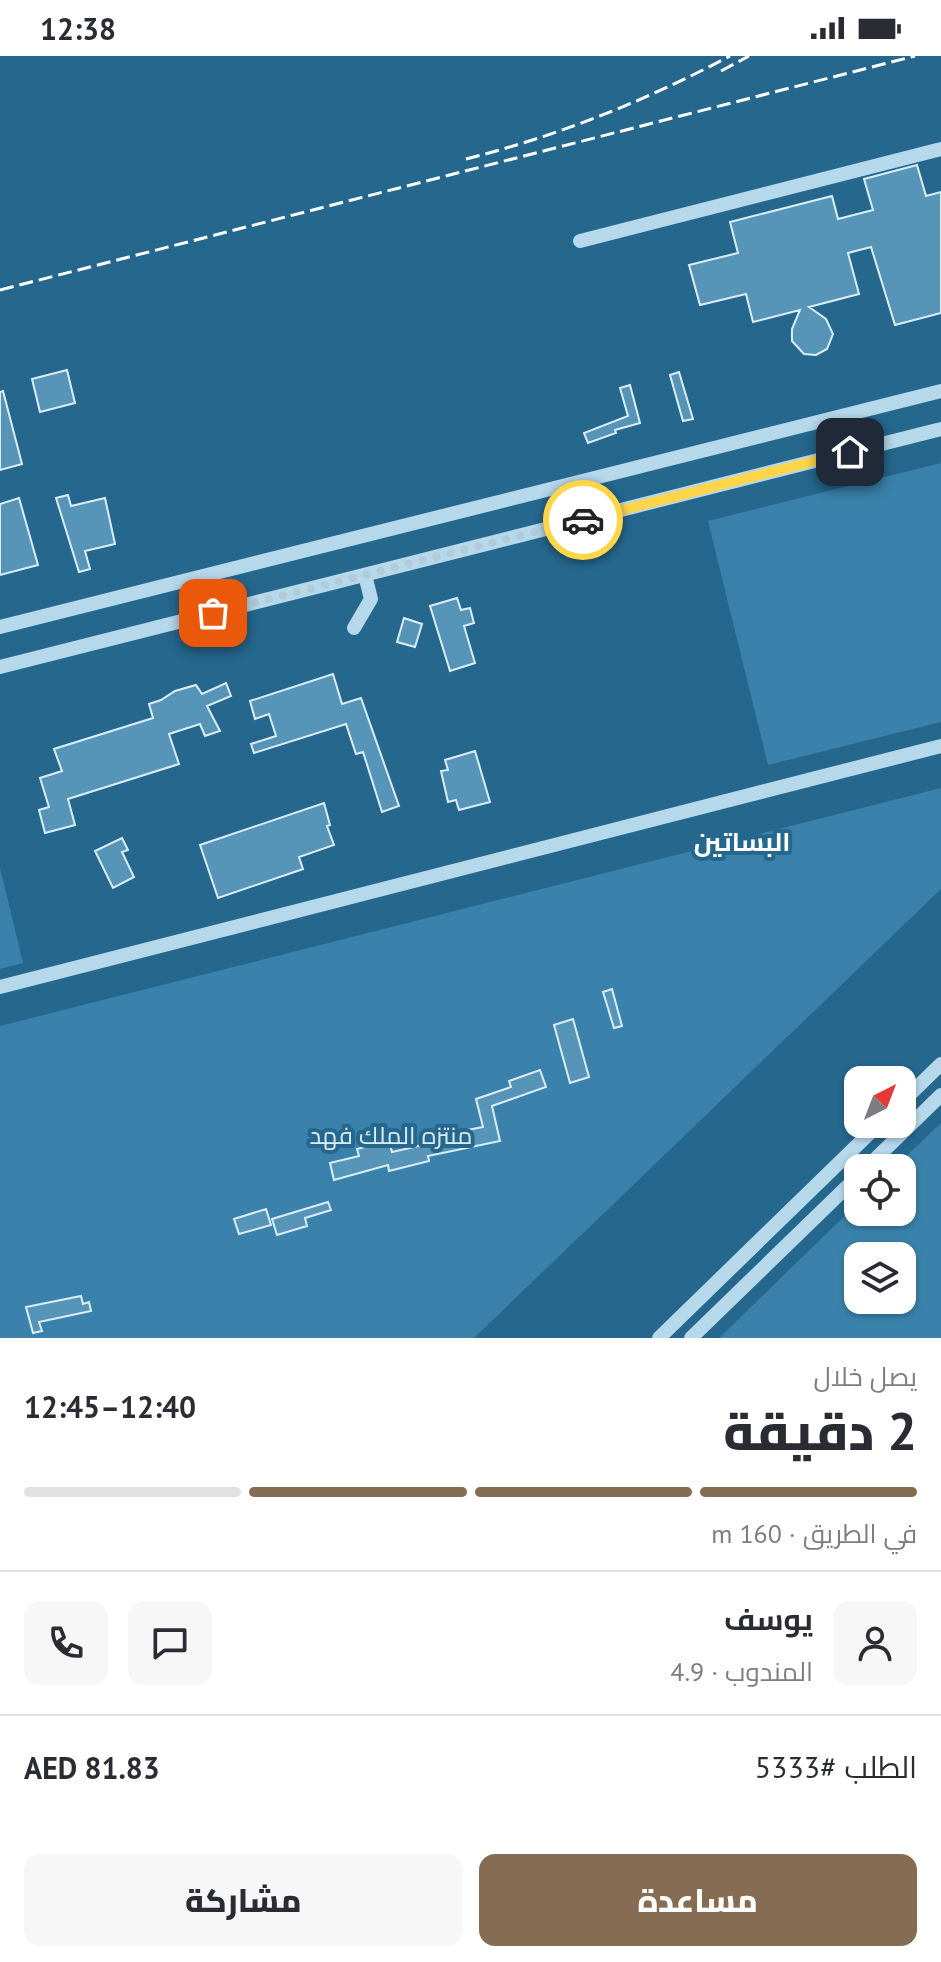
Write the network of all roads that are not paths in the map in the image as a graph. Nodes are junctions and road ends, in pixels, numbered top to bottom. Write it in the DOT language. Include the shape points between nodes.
graph roads {
  1 [pos="941,149"];
  2 [pos="580,241"];
  3 [pos="941,391"];
  4 [pos="941,429"];
  5 [pos="365,575"];
  6 [pos="0,627"];
  7 [pos="354,628"];
  8 [pos="0,667"];
  9 [pos="941,746"];
  10 [pos="0,987"];
  11 [pos="941,1064"];
  12 [pos="916,1088"];
  13 [pos="941,1095"];
  14 [pos="865,1138"];
  15 [pos="880,1154"];
  16 [pos="844,1190"];
  17 [pos="751,1249"];
  18 [pos="766,1265"];
  19 [pos="659,1338"];
  20 [pos="691,1338"];
  1 -- 2 [label="street"];
  3 -- 6 [label="street"];
  4 -- 5 [label="street"];
  5 -- 7 [label="street" via="371,599"];
  5 -- 8 [label="street"];
  9 -- 10 [label="street"];
  11 -- 12 [label="street"];
  13 -- 15 [label="street"];
  14 -- 17 [label="street"];
  16 -- 18 [label="street"];
  17 -- 18 [label="street"];
  17 -- 19 [label="street"];
  18 -- 20 [label="street"];
}
